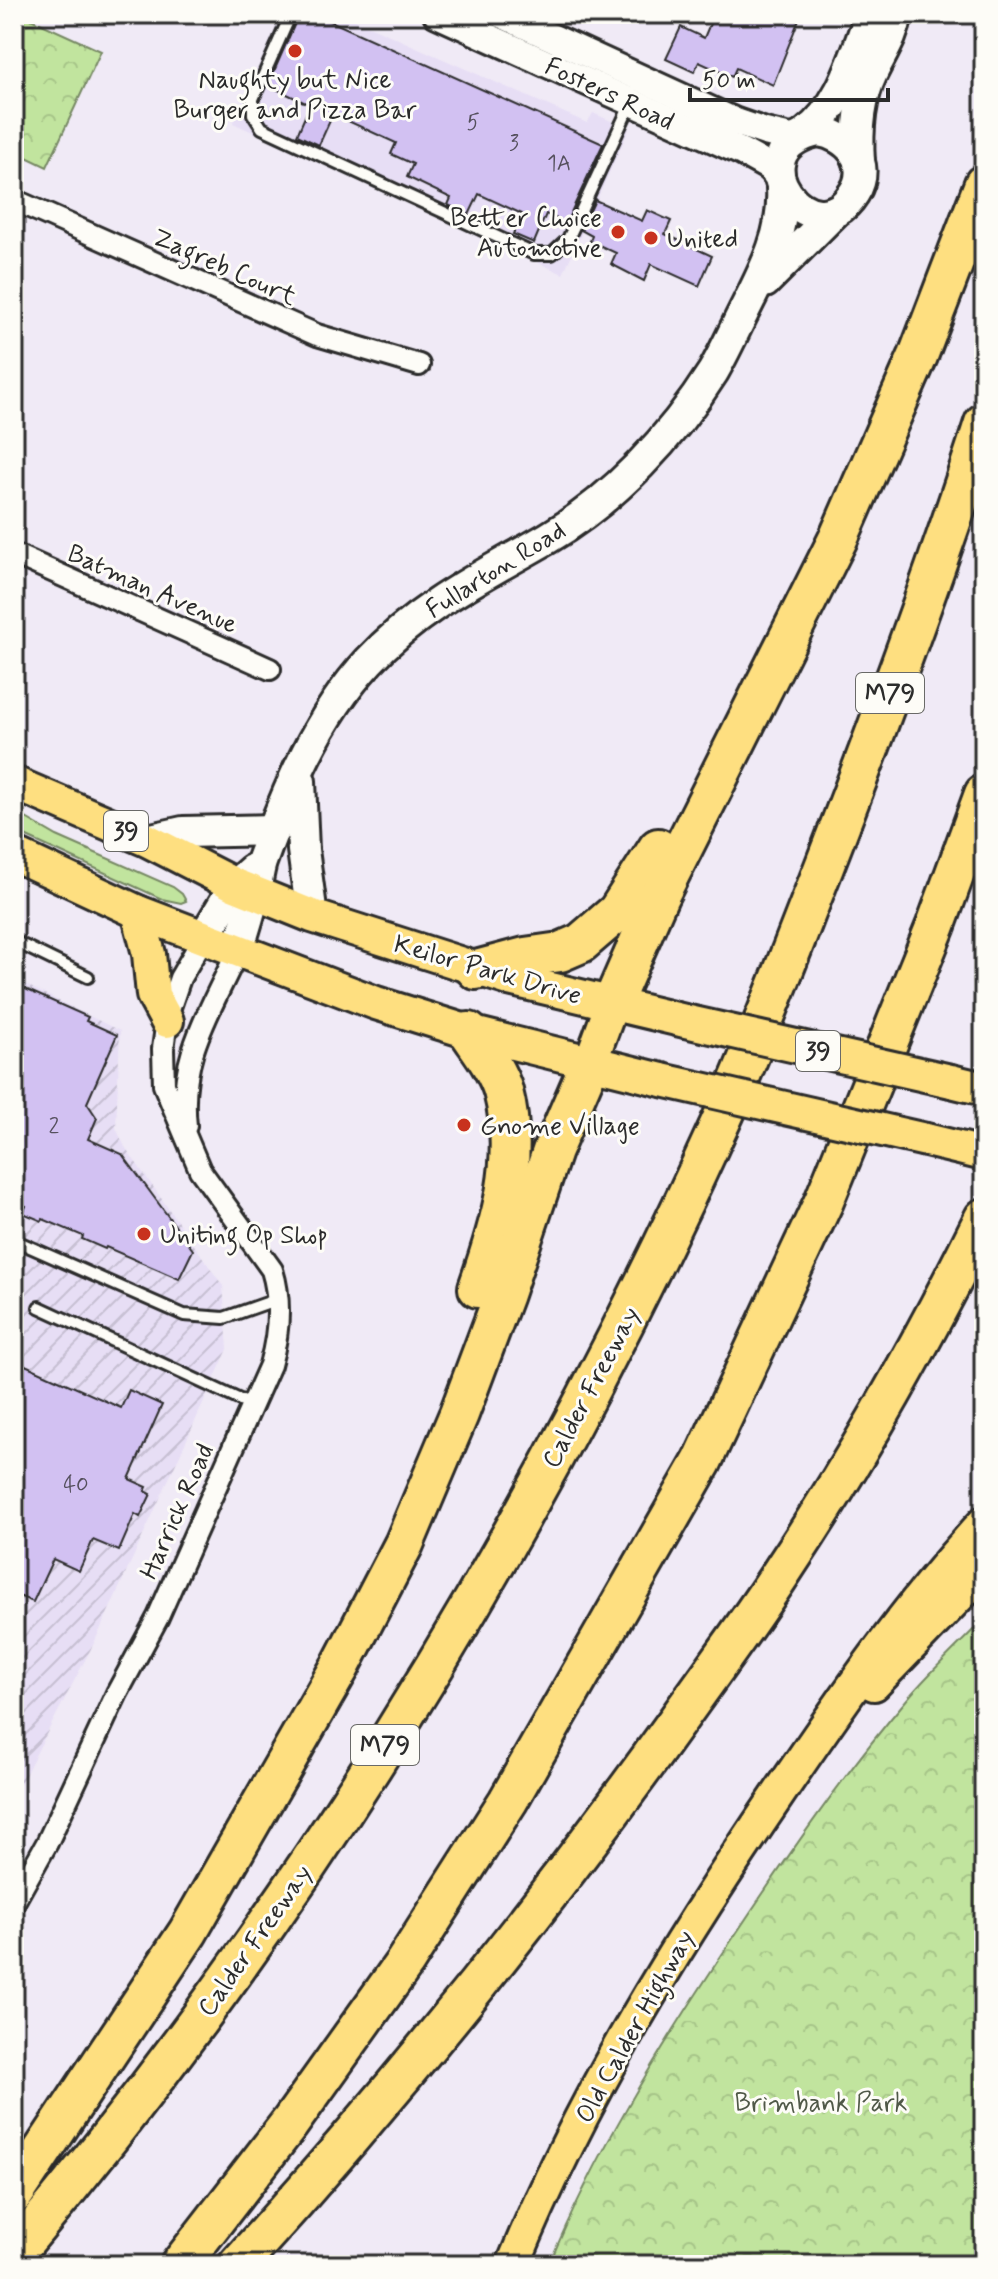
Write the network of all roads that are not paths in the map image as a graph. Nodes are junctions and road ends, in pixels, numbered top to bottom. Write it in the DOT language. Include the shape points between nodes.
graph roads {
  1 [pos="291,14"];
  2 [pos="437,14"];
  3 [pos="501,14"];
  4 [pos="871,14"];
  5 [pos="897,14"];
  6 [pos="637,91"];
  7 [pos="800,136"];
  8 [pos="859,162"];
  9 [pos="781,183"];
  10 [pos="984,184"];
  11 [pos="14,200"];
  12 [pos="834,213"];
  13 [pos="756,291"];
  14 [pos="419,365"];
  15 [pos="984,423"];
  16 [pos="14,554"];
  17 [pos="774,668"];
  18 [pos="270,669"];
  19 [pos="299,771"];
  20 [pos="14,783"];
  21 [pos="984,794"];
  22 [pos="274,830"];
  23 [pos="147,840"];
  24 [pos="14,854"];
  25 [pos="250,880"];
  26 [pos="138,912"];
  27 [pos="312,916"];
  28 [pos="204,937"];
  29 [pos="14,941"];
  30 [pos="238,950"];
  31 [pos="476,970"];
  32 [pos="88,977"];
  33 [pos="612,1004"];
  34 [pos="167,1021"];
  35 [pos="469,1032"];
  36 [pos="590,1063"];
  37 [pos="984,1089"];
  38 [pos="188,1142"];
  39 [pos="984,1154"];
  40 [pos="984,1218"];
  41 [pos="14,1240"];
  42 [pos="984,1260"];
  43 [pos="278,1299"];
  44 [pos="39,1307"];
  45 [pos="895,1388"];
  46 [pos="251,1405"];
  47 [pos="984,1523"];
  48 [pos="984,1570"];
  49 [pos="340,1667"];
  50 [pos="776,1799"];
  51 [pos="14,1902"];
  52 [pos="14,2194"];
  53 [pos="14,2254"];
  54 [pos="180,2265"];
  55 [pos="238,2265"];
  56 [pos="513,2265"];
  1 -- 6 [label="lane" via="253,99 253,114 262,128 534,254 552,254 568,239"];
  2 -- 6 [label="street, Fosters Road"];
  3 -- 6 [label="street, Fosters Road"];
  4 -- 7 [label="main road" via="835,103"];
  5 -- 8 [label="main road" via="889,45 866,88"];
  6 -- 7 [label="street, Fosters Road" via="753,129"];
  6 -- 9 [label="street, Fosters Road" via="769,167"];
  7 -- 8 [label="main road" via="832,133 844,139"];
  7 -- 9 [label="main road" via="782,156"];
  8 -- 12 [label="main road" via="858,186"];
  9 -- 12 [label="main road" via="797,206"];
  9 -- 13 [label="main road, Fullarton Road" via="782,218"];
  10 -- 17 [label="highway" via="912,370"];
  11 -- 14 [label="street, Zagreb Court" via="317,335"];
  12 -- 13 [label="main road, Fullarton Road"];
  13 -- 19 [label="main road, Fullarton Road" via="714,371 657,447 566,525 470,581 399,631 344,690"];
  15 -- 53 [label="highway, Calder Freeway / M79" via="923,604 770,1005 722,1118 588,1395 489,1575 307,1866 179,2044"];
  16 -- 18 [label="street, Batman Avenue"];
  17 -- 31 [label="highway" via="617,912 581,943 560,952"];
  17 -- 33 [label="highway" via="659,896"];
  19 -- 22 [label="main road, Fullarton Road"];
  19 -- 27 [label="main road"];
  20 -- 23 [label="main road, Keilor Park Drive / 39"];
  21 -- 54 [label="highway" via="835,1175 702,1462 508,1801 405,1962"];
  22 -- 23 [label="main road" via="183,832"];
  22 -- 25 [label="main road, Fullarton Road"];
  23 -- 25 [label="main road, Keilor Park Drive / 39"];
  24 -- 26 [label="main road, 39"];
  25 -- 27 [label="main road, Keilor Park Drive / 39"];
  25 -- 28 [label="main road, Fullarton Road"];
  25 -- 30 [label="main road, Fullarton Road"];
  26 -- 28 [label="main road, 39"];
  26 -- 34 [label="main road" via="153,995"];
  27 -- 31 [label="main road, Keilor Park Drive / 39"];
  28 -- 30 [label="main road, 39"];
  28 -- 34 [label="street, Harrick Road" via="180,978"];
  29 -- 32 [label="lane"];
  30 -- 35 [label="main road, 39"];
  30 -- 38 [label="street, Harrick Road" via="192,1050 185,1079"];
  31 -- 33 [label="main road, Keilor Park Drive / 39"];
  33 -- 36 [label="main road"];
  33 -- 37 [label="main road, Keilor Park Drive / 39, bridge"];
  34 -- 38 [label="street, Harrick Road" via="164,1085"];
  35 -- 36 [label="main road, 39"];
  35 -- 49 [label="highway" via="503,1091 511,1141 504,1204 428,1435"];
  36 -- 39 [label="main road, 39, bridge"];
  36 -- 49 [label="highway" via="552,1151 459,1414 404,1544"];
  38 -- 43 [label="street, Harrick Road" via="200,1170 272,1270"];
  40 -- 45 [label="highway"];
  41 -- 43 [label="lane" via="184,1315 224,1318"];
  42 -- 45 [label="highway" via="938,1336"];
  43 -- 46 [label="street, Harrick Road" via="276,1343"];
  44 -- 46 [label="lane"];
  45 -- 55 [label="highway" via="785,1567 560,1881 436,2038"];
  46 -- 51 [label="street, Harrick Road" via="158,1617"];
  47 -- 50 [label="main road, Old Calder Highway" via="901,1619"];
  48 -- 50 [label="main road, Old Calder Highway" via="867,1692"];
  49 -- 52 [label="highway" via="188,1932"];
  50 -- 56 [label="main road, Old Calder Highway" via="651,1988 552,2175"];
}
